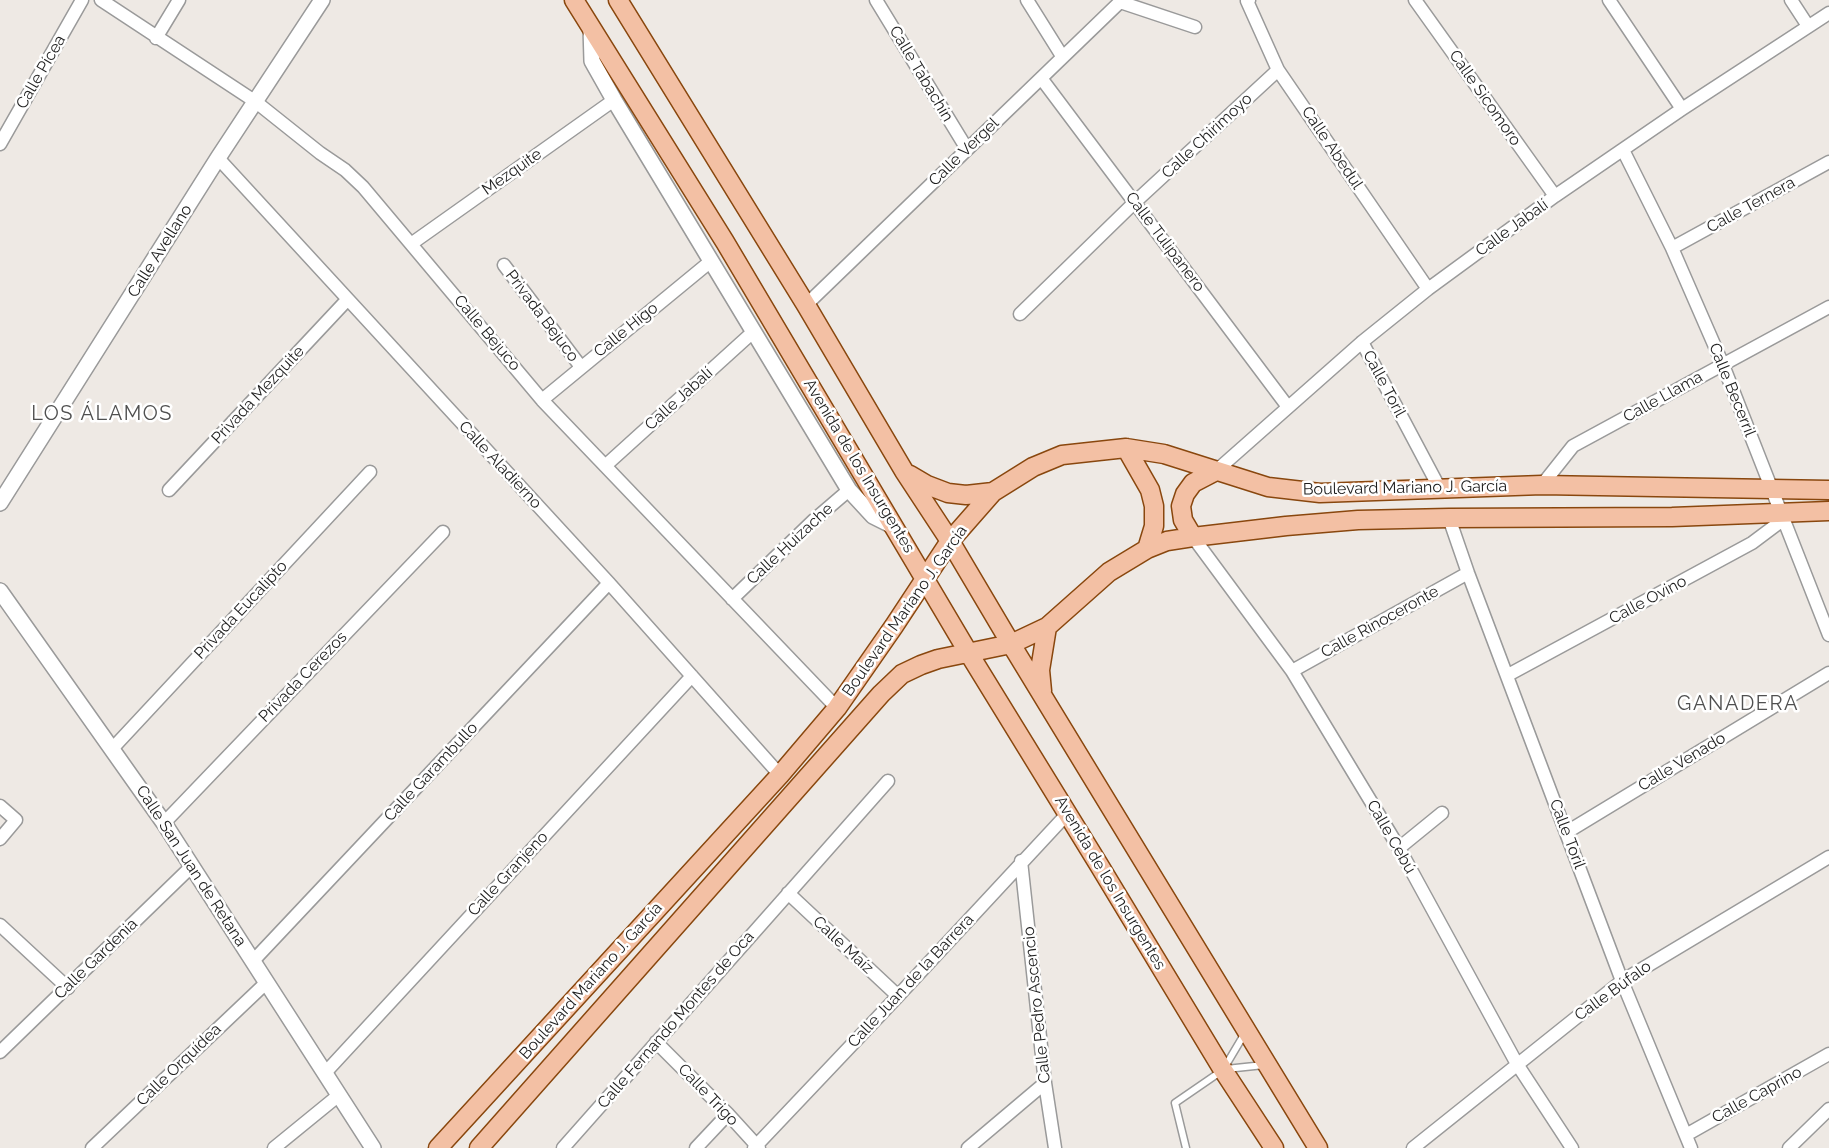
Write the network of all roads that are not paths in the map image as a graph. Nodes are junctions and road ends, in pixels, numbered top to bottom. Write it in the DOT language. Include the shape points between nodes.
graph roads {
  1 [pos="82,0"];
  2 [pos="101,0"];
  3 [pos="179,0"];
  4 [pos="322,0"];
  5 [pos="574,0"];
  6 [pos="618,0"];
  7 [pos="876,0"];
  8 [pos="1027,0"];
  9 [pos="1415,0"];
  10 [pos="1609,0"];
  11 [pos="1791,0"];
  12 [pos="1121,1"];
  13 [pos="1248,1"];
  14 [pos="1829,13"];
  15 [pos="1808,26"];
  16 [pos="591,27"];
  17 [pos="1195,27"];
  18 [pos="156,38"];
  19 [pos="1062,56"];
  20 [pos="1278,70"];
  21 [pos="1041,78"];
  22 [pos="614,100"];
  23 [pos="256,102"];
  24 [pos="1682,109"];
  25 [pos="0,144"];
  26 [pos="966,148"];
  27 [pos="1623,150"];
  28 [pos="218,158"];
  29 [pos="1829,162"];
  30 [pos="1555,196"];
  31 [pos="1135,202"];
  32 [pos="411,244"];
  33 [pos="1672,248"];
  34 [pos="711,261"];
  35 [pos="504,265"];
  36 [pos="1428,289"];
  37 [pos="347,300"];
  38 [pos="806,305"];
  39 [pos="1829,307"];
  40 [pos="1020,314"];
  41 [pos="753,332"];
  42 [pos="1362,342"];
  43 [pos="1723,364"];
  44 [pos="581,367"];
  45 [pos="542,400"];
  46 [pos="1288,406"];
  47 [pos="1126,448"];
  48 [pos="605,466"];
  49 [pos="904,471"];
  50 [pos="1215,471"];
  51 [pos="370,472"];
  52 [pos="1542,485"];
  53 [pos="1440,489"];
  54 [pos="1772,489"];
  55 [pos="169,490"];
  56 [pos="849,490"];
  57 [pos="1829,490"];
  58 [pos="993,492"];
  59 [pos="0,504"];
  60 [pos="1829,511"];
  61 [pos="1782,515"];
  62 [pos="1449,518"];
  63 [pos="895,527"];
  64 [pos="443,532"];
  65 [pos="1193,537"];
  66 [pos="950,541"];
  67 [pos="1147,549"];
  68 [pos="1468,573"];
  69 [pos="925,578"];
  70 [pos="609,583"];
  71 [pos="0,591"];
  72 [pos="732,599"];
  73 [pos="1047,627"];
  74 [pos="1829,635"];
  75 [pos="1011,644"];
  76 [pos="968,652"];
  77 [pos="1292,670"];
  78 [pos="1829,673"];
  79 [pos="1508,675"];
  80 [pos="692,676"];
  81 [pos="1043,696"];
  82 [pos="837,708"];
  83 [pos="112,749"];
  84 [pos="780,775"];
  85 [pos="888,781"];
  86 [pos="0,806"];
  87 [pos="747,809"];
  88 [pos="1068,813"];
  89 [pos="1442,813"];
  90 [pos="164,823"];
  91 [pos="765,825"];
  92 [pos="1567,832"];
  93 [pos="0,839"];
  94 [pos="1399,848"];
  95 [pos="1829,856"];
  96 [pos="1021,861"];
  97 [pos="192,866"];
  98 [pos="788,893"];
  99 [pos="0,925"];
  100 [pos="253,961"];
  101 [pos="1622,981"];
  102 [pos="267,982"];
  103 [pos="68,988"];
  104 [pos="898,996"];
  105 [pos="1247,1030"];
  106 [pos="656,1042"];
  107 [pos="0,1052"];
  108 [pos="1829,1054"];
  109 [pos="1517,1064"];
  110 [pos="1267,1065"];
  111 [pos="1223,1070"];
  112 [pos="325,1073"];
  113 [pos="1045,1083"];
  114 [pos="339,1095"];
  115 [pos="1829,1109"];
  116 [pos="728,1114"];
  117 [pos="1686,1135"];
  118 [pos="369,1146"];
  119 [pos="756,1147"];
  120 [pos="92,1148"];
  121 [pos="274,1148"];
  122 [pos="438,1148"];
  123 [pos="478,1148"];
  124 [pos="563,1148"];
  125 [pos="696,1148"];
  126 [pos="968,1148"];
  127 [pos="1055,1148"];
  128 [pos="1186,1148"];
  129 [pos="1274,1148"];
  130 [pos="1318,1148"];
  131 [pos="1413,1148"];
  132 [pos="1572,1148"];
  133 [pos="1691,1148"];
  134 [pos="1789,1148"];
  1 -- 25 [label="street, Calle Pícea"];
  2 -- 18 [label="street, Calle Bejuco"];
  3 -- 18 [label="street"];
  4 -- 23 [label="street, Calle Avellano"];
  5 -- 16 [label="main road, Avenida de los Insurgentes"];
  6 -- 38 [label="main road"];
  7 -- 26 [label="street, Calle Tabachín"];
  8 -- 19 [label="street"];
  9 -- 30 [label="street, Calle Sicomoro"];
  10 -- 24 [label="street"];
  11 -- 15 [label="street"];
  12 -- 17 [label="street"];
  12 -- 19 [label="street, Calle Vergel"];
  13 -- 20 [label="street, Calle Abedul"];
  14 -- 15 [label="street, Calle Jabalí"];
  15 -- 24 [label="street, Calle Jabalí"];
  16 -- 22 [label="street" via="592,62"];
  16 -- 63 [label="main road, Avenida de los Insurgentes"];
  18 -- 23 [label="street, Calle Bejuco"];
  19 -- 21 [label="street, Calle Vergel"];
  20 -- 31 [label="street, Calle Chirimoyo"];
  20 -- 36 [label="street, Calle Abedul"];
  21 -- 26 [label="street, Calle Vergel"];
  21 -- 31 [label="street, Calle Tulipanero"];
  22 -- 32 [label="street, Mezquite"];
  22 -- 34 [label="street"];
  23 -- 28 [label="street, Calle Avellano"];
  23 -- 32 [label="street, Calle Bejuco" via="345,170"];
  24 -- 27 [label="street, Calle Jabalí"];
  26 -- 38 [label="street, Calle Vergel"];
  27 -- 30 [label="street, Calle Jabalí"];
  27 -- 33 [label="street, Calle Becerril"];
  28 -- 37 [label="street, Calle Aladierno"];
  28 -- 59 [label="street, Calle Avellano"];
  29 -- 33 [label="street, Calle Ternera"];
  30 -- 36 [label="street, Calle Jabalí"];
  31 -- 40 [label="street, Calle Chirimoyo"];
  31 -- 46 [label="street, Calle Tulipanero"];
  32 -- 45 [label="street, Calle Bejuco"];
  33 -- 43 [label="street, Calle Becerril"];
  34 -- 41 [label="street"];
  34 -- 44 [label="street, Calle Higo"];
  35 -- 44 [label="street, Privada Bejuco"];
  36 -- 42 [label="street, Calle Jabalí"];
  37 -- 55 [label="street, Privada Mezquite"];
  37 -- 70 [label="street, Calle Aladierno"];
  38 -- 49 [label="main road"];
  39 -- 43 [label="street, Calle Llama"];
  41 -- 48 [label="street, Calle Jabalí"];
  41 -- 56 [label="street"];
  42 -- 46 [label="street, Calle Jabalí"];
  42 -- 53 [label="street, Calle Toril"];
  43 -- 52 [label="street, Calle Llama" via="1573,446"];
  43 -- 54 [label="street, Calle Becerril"];
  44 -- 45 [label="street, Calle Higo"];
  45 -- 48 [label="street, Calle Bejuco"];
  46 -- 50 [label="street, Calle Jabalí"];
  47 -- 50 [label="main road, Boulevard Mariano J. García" via="1164,454"];
  47 -- 58 [label="main road, Boulevard Mariano J. García" via="1062,455 1033,467"];
  47 -- 67 [label="main road" via="1150,490 1154,506 1154,526"];
  48 -- 72 [label="street, Calle Bejuco"];
  49 -- 58 [label="main road" via="948,493"];
  49 -- 66 [label="main road"];
  50 -- 53 [label="main road, Boulevard Mariano J. García" via="1268,487 1320,493"];
  50 -- 65 [label="main road" via="1193,483 1185,494 1181,506 1183,520"];
  51 -- 83 [label="street, Privada Eucalipto"];
  52 -- 53 [label="main road, Boulevard Mariano J. García"];
  52 -- 54 [label="main road, Boulevard Mariano J. García"];
  54 -- 57 [label="main road, Boulevard Mariano J. García"];
  54 -- 61 [label="street, Calle Becerril"];
  56 -- 63 [label="street" via="873,516"];
  56 -- 72 [label="street, Calle Huizache"];
  58 -- 66 [label="main road, Boulevard Mariano J. García"];
  60 -- 61 [label="main road, Boulevard Mariano J. García"];
  61 -- 62 [label="main road, Boulevard Mariano J. García"];
  61 -- 74 [label="street, Calle Becerril"];
  61 -- 79 [label="street, Calle Ovino" via="1752,543"];
  62 -- 65 [label="main road, Boulevard Mariano J. García" via="1348,521"];
  62 -- 68 [label="street, Calle Toril"];
  63 -- 69 [label="main road, Avenida de los Insurgentes"];
  64 -- 90 [label="street, Privada Cerezos"];
  65 -- 67 [label="main road, Boulevard Mariano J. García"];
  65 -- 77 [label="street, Calle Cebú"];
  66 -- 69 [label="main road, Boulevard Mariano J. García"];
  66 -- 75 [label="main road"];
  67 -- 73 [label="main road, Boulevard Mariano J. García" via="1108,572"];
  68 -- 77 [label="street, Calle Rinoceronte"];
  68 -- 79 [label="street, Calle Toril"];
  69 -- 76 [label="main road, Avenida de los Insurgentes"];
  69 -- 82 [label="main road, Boulevard Mariano J. García"];
  70 -- 80 [label="street, Calle Aladierno"];
  70 -- 100 [label="street, Calle Garambullo"];
  71 -- 83 [label="street, Calle San Juan de Retana"];
  72 -- 82 [label="street, Calle Bejuco"];
  73 -- 75 [label="main road, Boulevard Mariano J. García"];
  73 -- 81 [label="main road" via="1041,670"];
  75 -- 76 [label="main road, Boulevard Mariano J. García"];
  75 -- 81 [label="main road"];
  76 -- 88 [label="main road, Avenida de los Insurgentes"];
  76 -- 91 [label="main road, Boulevard Mariano J. García" via="902,674"];
  77 -- 94 [label="street, Calle Cebú"];
  78 -- 92 [label="street, Calle Venado"];
  79 -- 92 [label="street, Calle Toril"];
  80 -- 84 [label="street, Calle Aladierno"];
  80 -- 112 [label="street, Calle Granjeno"];
  81 -- 105 [label="main road"];
  82 -- 84 [label="main road, Boulevard Mariano J. García"];
  83 -- 90 [label="street, Calle San Juan de Retana"];
  84 -- 87 [label="main road, Boulevard Mariano J. García"];
  85 -- 98 [label="street, Calle Fernando Montes de Oca"];
  86 -- 93 [label="street" via="16,820"];
  87 -- 91 [label="main road"];
  87 -- 122 [label="main road, Boulevard Mariano J. García"];
  88 -- 96 [label="street, Calle Juan de la Barrera"];
  88 -- 111 [label="main road, Avenida de los Insurgentes"];
  89 -- 94 [label="street"];
  90 -- 97 [label="street, Calle San Juan de Retana"];
  91 -- 123 [label="main road, Boulevard Mariano J. García"];
  92 -- 101 [label="street, Calle Toril"];
  94 -- 109 [label="street, Calle Cebú"];
  95 -- 101 [label="street, Calle Búfalo"];
  96 -- 104 [label="street, Calle Juan de la Barrera"];
  96 -- 113 [label="street, Calle Pedro Ascencio"];
  97 -- 100 [label="street, Calle San Juan de Retana"];
  97 -- 103 [label="street, Calle Gardenia"];
  98 -- 104 [label="street, Calle Maíz"];
  98 -- 106 [label="street, Calle Fernando Montes de Oca"];
  99 -- 103 [label="street"];
  100 -- 102 [label="street, Calle San Juan de Retana"];
  101 -- 109 [label="street, Calle Búfalo"];
  101 -- 117 [label="street, Calle Toril"];
  102 -- 112 [label="street, Calle San Juan de Retana"];
  102 -- 120 [label="street, Calle Orquídea"];
  103 -- 107 [label="street, Calle Gardenia"];
  104 -- 119 [label="street, Calle Juan de la Barrera"];
  105 -- 110 [label="main road"];
  105 -- 111 [label="lane"];
  106 -- 116 [label="street, Calle Trigo"];
  106 -- 124 [label="street, Calle Fernando Montes de Oca"];
  108 -- 117 [label="street, Calle Caprino"];
  109 -- 131 [label="street, Calle Búfalo"];
  109 -- 132 [label="street, Calle Cebú"];
  110 -- 111 [label="lane"];
  110 -- 130 [label="main road"];
  111 -- 128 [label="lane" via="1175,1103"];
  111 -- 129 [label="main road, Avenida de los Insurgentes"];
  112 -- 114 [label="street, Calle San Juan de Retana"];
  113 -- 126 [label="street"];
  113 -- 127 [label="street, Calle Pedro Ascencio"];
  114 -- 118 [label="street, Calle San Juan de Retana"];
  114 -- 121 [label="street"];
  115 -- 134 [label="street"];
  116 -- 119 [label="street, Calle Trigo"];
  116 -- 125 [label="street"];
  117 -- 133 [label="street, Calle Toril"];
}
